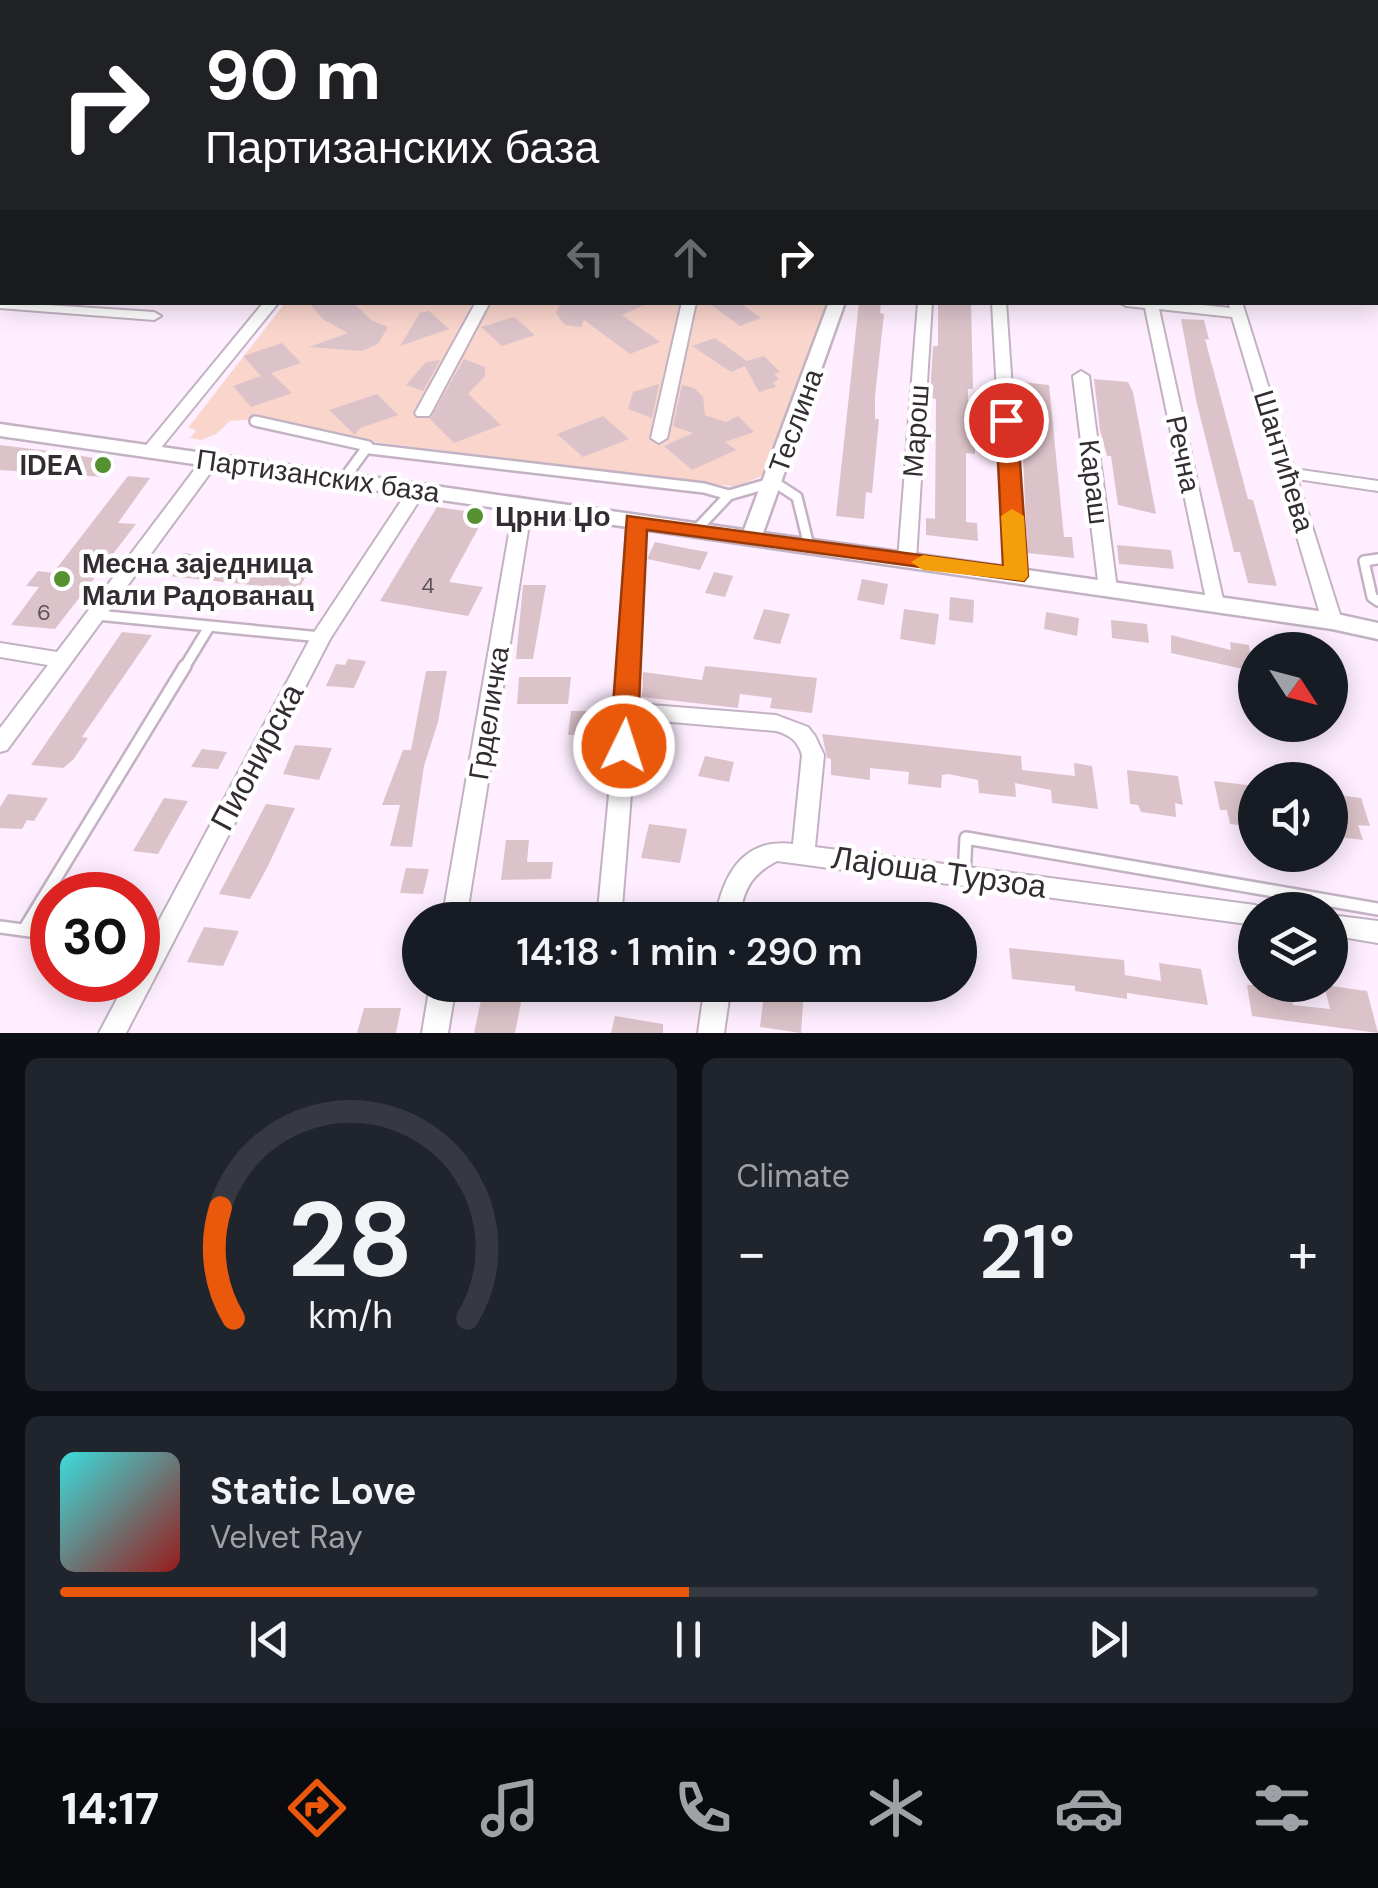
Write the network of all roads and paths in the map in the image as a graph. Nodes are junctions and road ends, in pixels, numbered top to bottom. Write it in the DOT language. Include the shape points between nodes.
graph roads {
  1 [pos="13,305"];
  2 [pos="270,305"];
  3 [pos="481,305"];
  4 [pos="688,305"];
  5 [pos="836,305"];
  6 [pos="925,305"];
  7 [pos="999,305"];
  8 [pos="1151,305"];
  9 [pos="1237,308"];
  10 [pos="154,316"];
  11 [pos="1080,376"];
  12 [pos="423,413"];
  13 [pos="256,420"];
  14 [pos="0,430"];
  15 [pos="660,438"];
  16 [pos="370,449"];
  17 [pos="149,452"];
  18 [pos="210,461"];
  19 [pos="1288,473"];
  20 [pos="343,480"];
  21 [pos="774,482"];
  22 [pos="1378,486"];
  23 [pos="417,490"];
  24 [pos="729,494"];
  25 [pos="523,505"];
  26 [pos="636,521"];
  27 [pos="696,530"];
  28 [pos="751,538"];
  29 [pos="809,546"];
  30 [pos="1378,559"];
  31 [pos="907,560"];
  32 [pos="1016,576"];
  33 [pos="1108,589"];
  34 [pos="1378,601"];
  35 [pos="1214,604"];
  36 [pos="97,615"];
  37 [pos="1332,620"];
  38 [pos="209,627"];
  39 [pos="1378,631"];
  40 [pos="320,637"];
  41 [pos="0,650"];
  42 [pos="61,660"];
  43 [pos="626,711"];
  44 [pos="0,744"];
  45 [pos="804,854"];
  46 [pos="964,876"];
  47 [pos="457,902"];
  48 [pos="610,902"];
  49 [pos="730,902"];
  50 [pos="1378,909"];
  51 [pos="1238,913"];
  52 [pos="160,925"];
  53 [pos="0,927"];
  54 [pos="1348,928"];
  55 [pos="24,930"];
  56 [pos="30,931"];
  57 [pos="1378,932"];
  58 [pos="125,1002"];
  59 [pos="441,1002"];
  60 [pos="716,1002"];
  61 [pos="112,1033"];
  62 [pos="436,1033"];
  63 [pos="711,1033"];
  1 -- 10 [label="street"];
  2 -- 17 [label="street"];
  3 -- 12 [label="street"];
  4 -- 15 [label="street"];
  5 -- 21 [label="street, Теслина"];
  6 -- 31 [label="street, Марош"];
  7 -- 32 [label="street"];
  8 -- 9 [label="street"];
  8 -- 35 [label="street, Речна"];
  9 -- 19 [label="street, Шантићева"];
  11 -- 33 [label="street, Караш"];
  13 -- 16 [label="lane"];
  14 -- 17 [label="street, Партизанских база"];
  16 -- 20 [label="lane"];
  16 -- 24 [label="lane"];
  17 -- 18 [label="street, Партизанских база"];
  18 -- 20 [label="street, Партизанских база"];
  18 -- 36 [label="street"];
  19 -- 22 [label="street"];
  19 -- 37 [label="street, Шантићева"];
  20 -- 23 [label="street, Партизанских база"];
  21 -- 24 [label="lane"];
  21 -- 28 [label="street, Теслина"];
  21 -- 29 [label="lane" via="798,497"];
  23 -- 25 [label="street, Партизанских база"];
  23 -- 40 [label="street, Пионирска"];
  24 -- 27 [label="lane"];
  25 -- 26 [label="street, Партизанских база"];
  25 -- 47 [label="street, Грделичка"];
  26 -- 27 [label="street, Партизанских база"];
  26 -- 43 [label="street"];
  27 -- 28 [label="street, Партизанских база"];
  28 -- 29 [label="street, Партизанских база"];
  29 -- 31 [label="street, Партизанских база"];
  30 -- 34 [label="lane" via="1364,561"];
  31 -- 32 [label="street, Партизанских база"];
  32 -- 33 [label="street, Партизанских база"];
  33 -- 35 [label="street, Партизанских база"];
  35 -- 37 [label="street, Партизанских база"];
  36 -- 38 [label="lane"];
  36 -- 42 [label="street"];
  37 -- 39 [label="street, Партизанских база"];
  38 -- 40 [label="lane"];
  38 -- 55 [label="lane"];
  40 -- 52 [label="street, Пионирска"];
  41 -- 42 [label="street"];
  42 -- 44 [label="street"];
  43 -- 45 [label="street, Лајоша Турзоа" via="798,730 813,755"];
  43 -- 48 [label="street"];
  45 -- 46 [label="street, Лајоша Турзоа"];
  45 -- 49 [label="street" via="775,851 747,862"];
  46 -- 50 [label="lane" via="966,838"];
  46 -- 51 [label="street, Лајоша Турзоа"];
  53 -- 55 [label="lane"];
  54 -- 57 [label="street"];
  55 -- 56 [label="lane"];
  58 -- 61 [label="street, Пионирска"];
  59 -- 62 [label="street"];
  60 -- 63 [label="street"];
}
